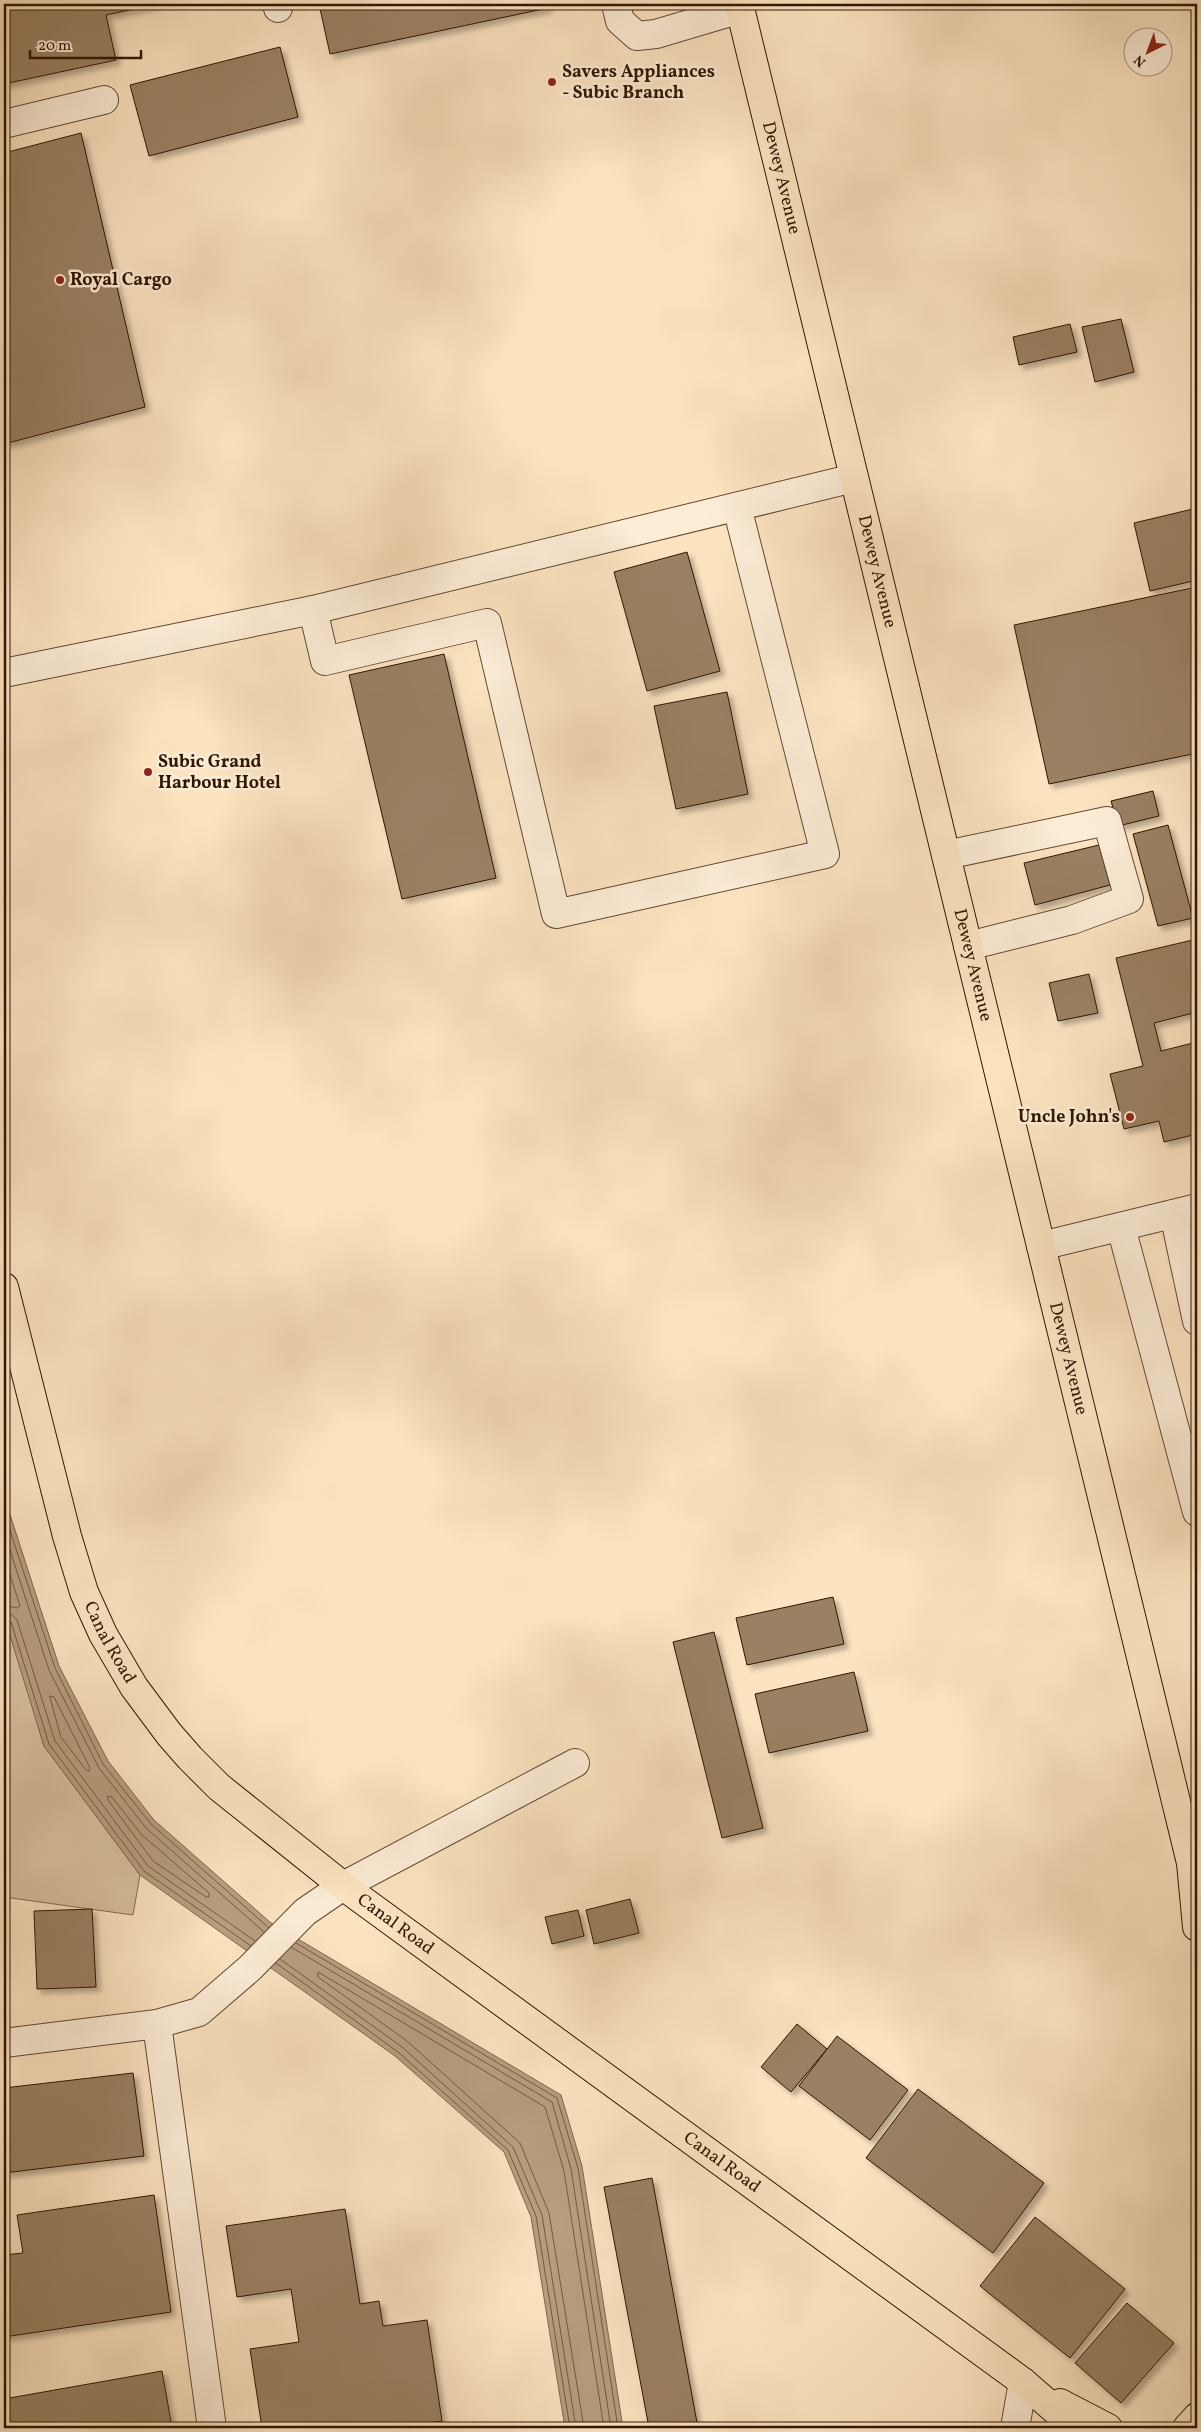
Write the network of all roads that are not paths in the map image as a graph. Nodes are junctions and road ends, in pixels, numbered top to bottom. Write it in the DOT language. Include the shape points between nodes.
graph roads {
  1 [pos="616,4"];
  2 [pos="740,6"];
  3 [pos="104,100"];
  4 [pos="4,124"];
  5 [pos="854,478"];
  6 [pos="737,506"];
  7 [pos="313,610"];
  8 [pos="4,673"];
  9 [pos="946,855"];
  10 [pos="968,946"];
  11 [pos="1186,1211"];
  12 [pos="1121,1227"];
  13 [pos="1041,1246"];
  14 [pos="4,1287"];
  15 [pos="1197,1321"];
  16 [pos="1197,1512"];
  17 [pos="575,1763"];
  18 [pos="343,1886"];
  19 [pos="1197,1927"];
  20 [pos="157,2024"];
  21 [pos="4,2042"];
  22 [pos="1023,2382"];
  23 [pos="1197,2417"];
  24 [pos="212,2428"];
  25 [pos="1015,2428"];
  26 [pos="1076,2428"];
  27 [pos="1108,2428"];
  28 [pos="1187,2428"];
  1 -- 2 [label="street" via="620,21 637,36 656,34"];
  2 -- 5 [label="main road, Dewey Avenue"];
  3 -- 4 [label="street"];
  5 -- 6 [label="street"];
  5 -- 9 [label="main road, Dewey Avenue"];
  6 -- 7 [label="street"];
  6 -- 7 [label="street" via="825,854 556,914 486,623 325,661"];
  7 -- 8 [label="street"];
  9 -- 10 [label="main road, Dewey Avenue"];
  9 -- 10 [label="street" via="1107,822 1129,899 1072,920"];
  10 -- 13 [label="main road, Dewey Avenue"];
  11 -- 12 [label="street"];
  11 -- 15 [label="street"];
  12 -- 13 [label="street"];
  12 -- 16 [label="street"];
  13 -- 19 [label="main road, Dewey Avenue" via="1191,1863"];
  14 -- 18 [label="main road, Canal Road" via="67,1536 84,1592 103,1634 134,1687 190,1758 220,1787"];
  17 -- 18 [label="street"];
  18 -- 20 [label="street" via="305,1912 250,1968 199,2012"];
  18 -- 22 [label="main road, Canal Road"];
  20 -- 21 [label="street"];
  20 -- 24 [label="street"];
  22 -- 25 [label="street"];
  22 -- 26 [label="main road, Canal Road"];
  22 -- 27 [label="main road, Canal Road"];
  23 -- 28 [label="main road"];
}
